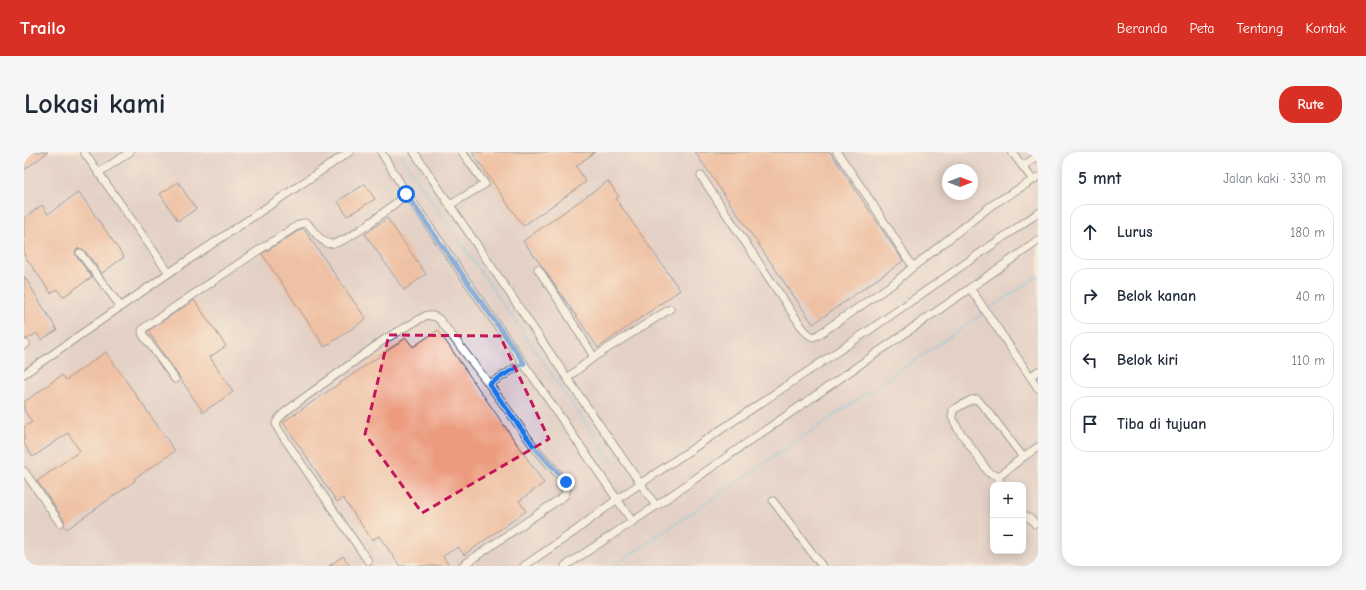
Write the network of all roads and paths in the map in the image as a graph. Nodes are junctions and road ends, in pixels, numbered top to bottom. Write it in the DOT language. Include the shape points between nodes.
graph roads {
  1 [pos="84,152"];
  2 [pos="130,152"];
  3 [pos="349,152"];
  4 [pos="381,152"];
  5 [pos="414,152"];
  6 [pos="462,152"];
  7 [pos="837,152"];
  8 [pos="1012,152"];
  9 [pos="1038,156"];
  10 [pos="1023,166"];
  11 [pos="98,173"];
  12 [pos="701,176"];
  13 [pos="1036,178"];
  14 [pos="406,194"];
  15 [pos="450,205"];
  16 [pos="1038,213"];
  17 [pos="1038,241"];
  18 [pos="80,253"];
  19 [pos="912,267"];
  20 [pos="538,269"];
  21 [pos="169,273"];
  22 [pos="970,288"];
  23 [pos="121,307"];
  24 [pos="670,309"];
  25 [pos="594,357"];
  26 [pos="524,363"];
  27 [pos="1038,371"];
  28 [pos="24,374"];
  29 [pos="1031,376"];
  30 [pos="567,378"];
  31 [pos="175,379"];
  32 [pos="489,384"];
  33 [pos="1038,388"];
  34 [pos="1038,447"];
  35 [pos="1023,457"];
  36 [pos="24,471"];
  37 [pos="997,476"];
  38 [pos="1000,482"];
  39 [pos="642,484"];
  40 [pos="616,500"];
  41 [pos="773,502"];
  42 [pos="656,506"];
  43 [pos="1026,516"];
  44 [pos="632,521"];
  45 [pos="60,523"];
  46 [pos="1035,524"];
  47 [pos="368,561"];
  48 [pos="462,566"];
  49 [pos="524,566"];
  50 [pos="565,566"];
  51 [pos="822,566"];
  1 -- 11 [label="street"];
  2 -- 11 [label="street"];
  3 -- 21 [label="street"];
  4 -- 14 [label="street"];
  5 -- 15 [label="street"];
  6 -- 15 [label="street" via="485,184"];
  7 -- 19 [label="street"];
  8 -- 10 [label="street"];
  9 -- 10 [label="street"];
  10 -- 13 [label="street"];
  11 -- 21 [label="street"];
  12 -- 19 [label="street" via="801,326 813,337 894,283"];
  13 -- 19 [label="street" via="992,206"];
  14 -- 26 [label="street"];
  14 -- 31 [label="street" via="355,234 336,244 328,244 319,238 308,224 300,224 144,328 143,335"];
  15 -- 30 [label="street"];
  16 -- 39 [label="street"];
  17 -- 22 [label="street"];
  18 -- 23 [label="street"];
  20 -- 25 [label="street"];
  21 -- 23 [label="street"];
  22 -- 29 [label="street"];
  22 -- 42 [label="street"];
  23 -- 28 [label="street"];
  24 -- 25 [label="street"];
  25 -- 30 [label="street"];
  26 -- 32 [label="street"];
  26 -- 40 [label="street"];
  27 -- 29 [label="street"];
  29 -- 33 [label="street"];
  30 -- 39 [label="street"];
  32 -- 47 [label="street" via="440,320 427,315 385,339 279,418 276,423 278,429"];
  32 -- 48 [label="street" via="535,448 566,482 567,489 564,496"];
  34 -- 35 [label="street"];
  35 -- 37 [label="street"];
  35 -- 37 [label="street" via="977,399 953,410 952,417 958,428 989,473"];
  36 -- 45 [label="street"];
  37 -- 38 [label="street"];
  39 -- 40 [label="street"];
  39 -- 42 [label="street"];
  40 -- 44 [label="street"];
  40 -- 49 [label="street"];
  41 -- 51 [label="street"];
  42 -- 44 [label="street"];
  43 -- 46 [label="street"];
  44 -- 50 [label="street"];
}
